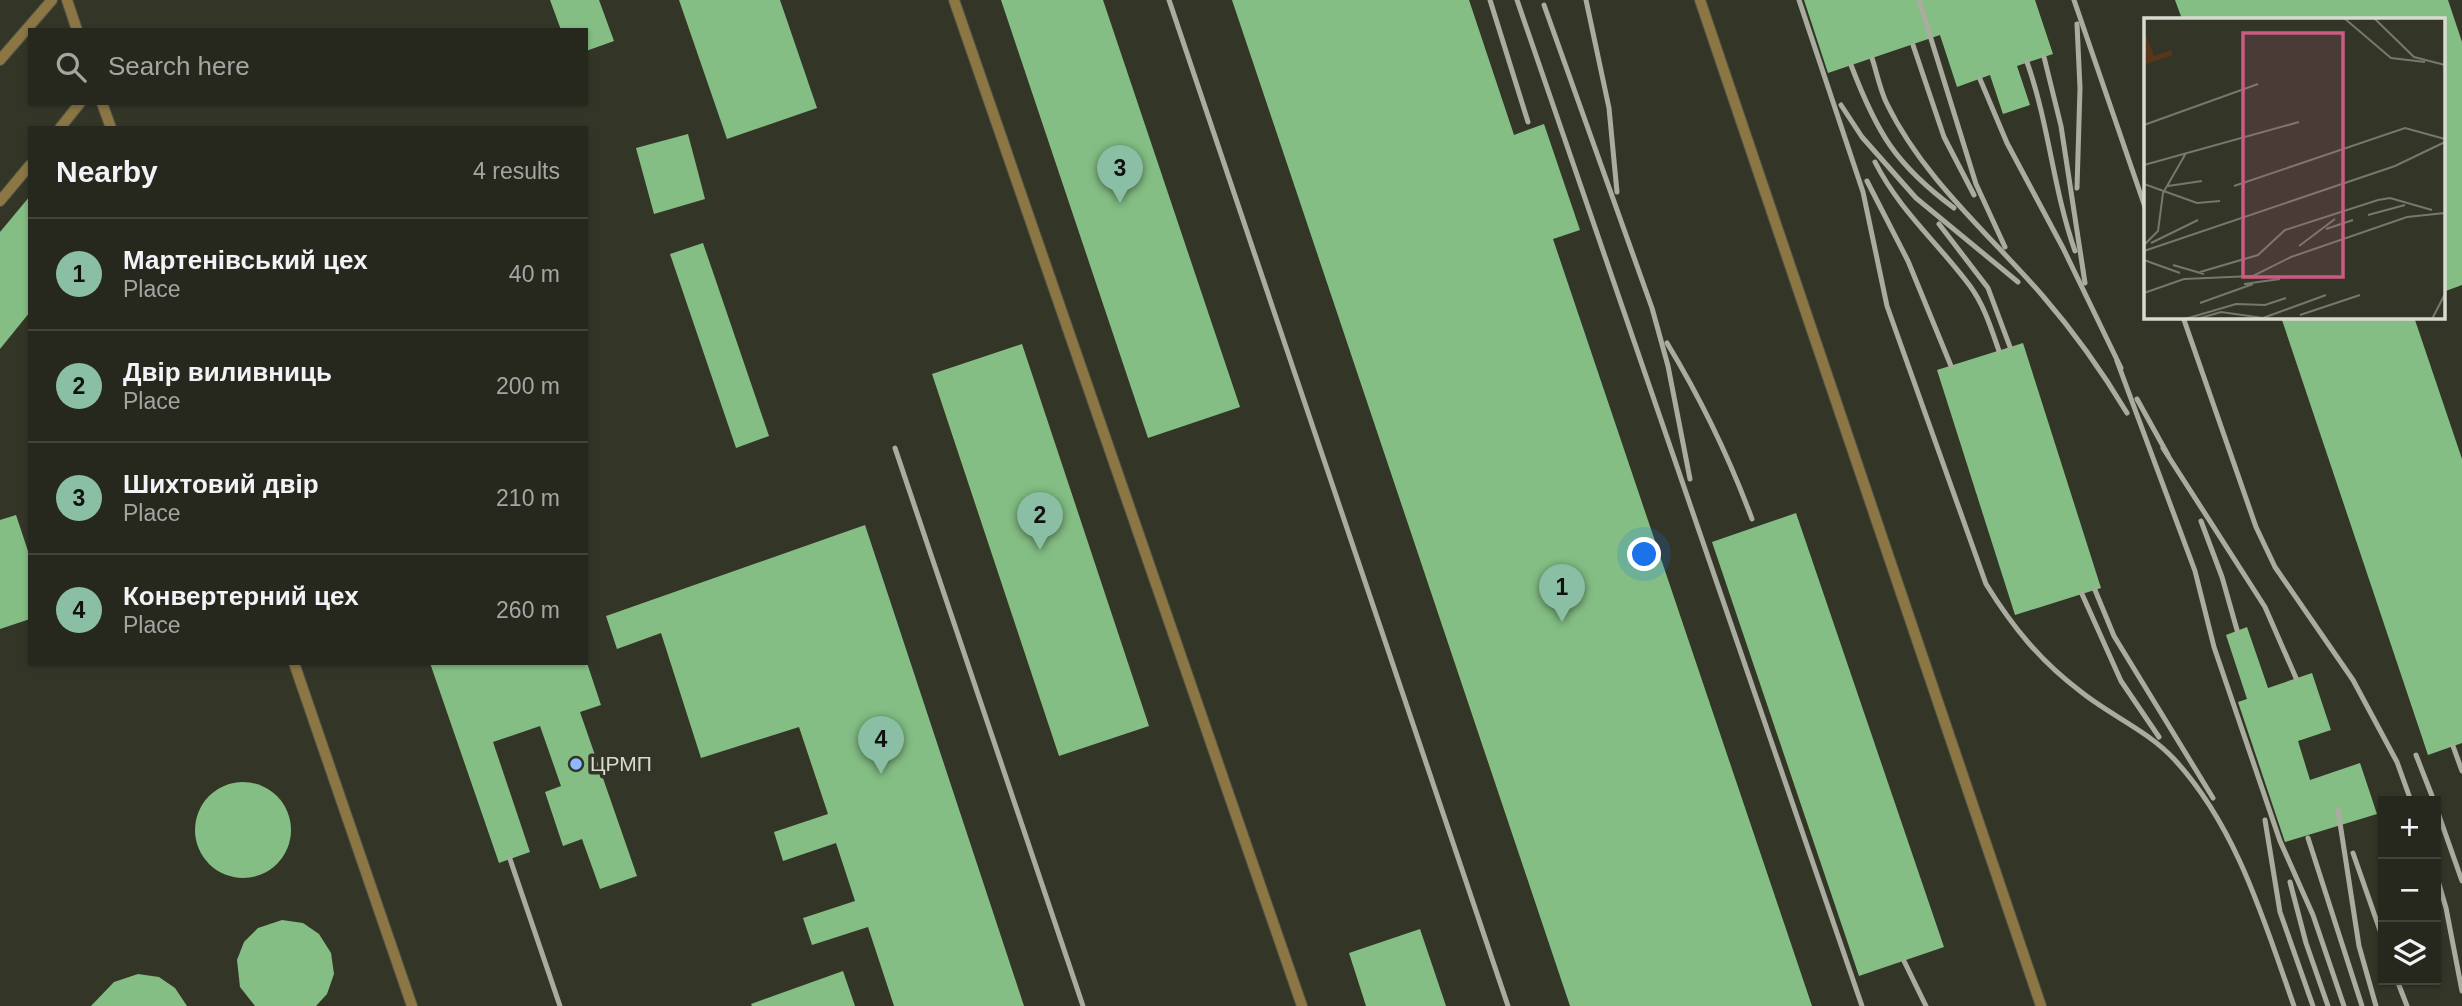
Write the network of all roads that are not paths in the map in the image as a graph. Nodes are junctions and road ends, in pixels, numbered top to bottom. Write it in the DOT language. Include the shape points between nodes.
graph roads {
  1 [pos="52,0"];
  2 [pos="67,0"];
  3 [pos="954,0"];
  4 [pos="1700,0"];
  5 [pos="76,28"];
  6 [pos="0,60"];
  7 [pos="78,105"];
  8 [pos="103,105"];
  9 [pos="62,126"];
  10 [pos="110,126"];
  11 [pos="28,167"];
  12 [pos="0,201"];
  13 [pos="295,665"];
  14 [pos="412,1006"];
  15 [pos="1302,1006"];
  16 [pos="2041,1006"];
  1 -- 6 [label="lane"];
  2 -- 5 [label="lane"];
  3 -- 15 [label="lane"];
  4 -- 16 [label="lane"];
  7 -- 9 [label="lane"];
  8 -- 10 [label="lane"];
  11 -- 12 [label="lane"];
  13 -- 14 [label="lane"];
}
